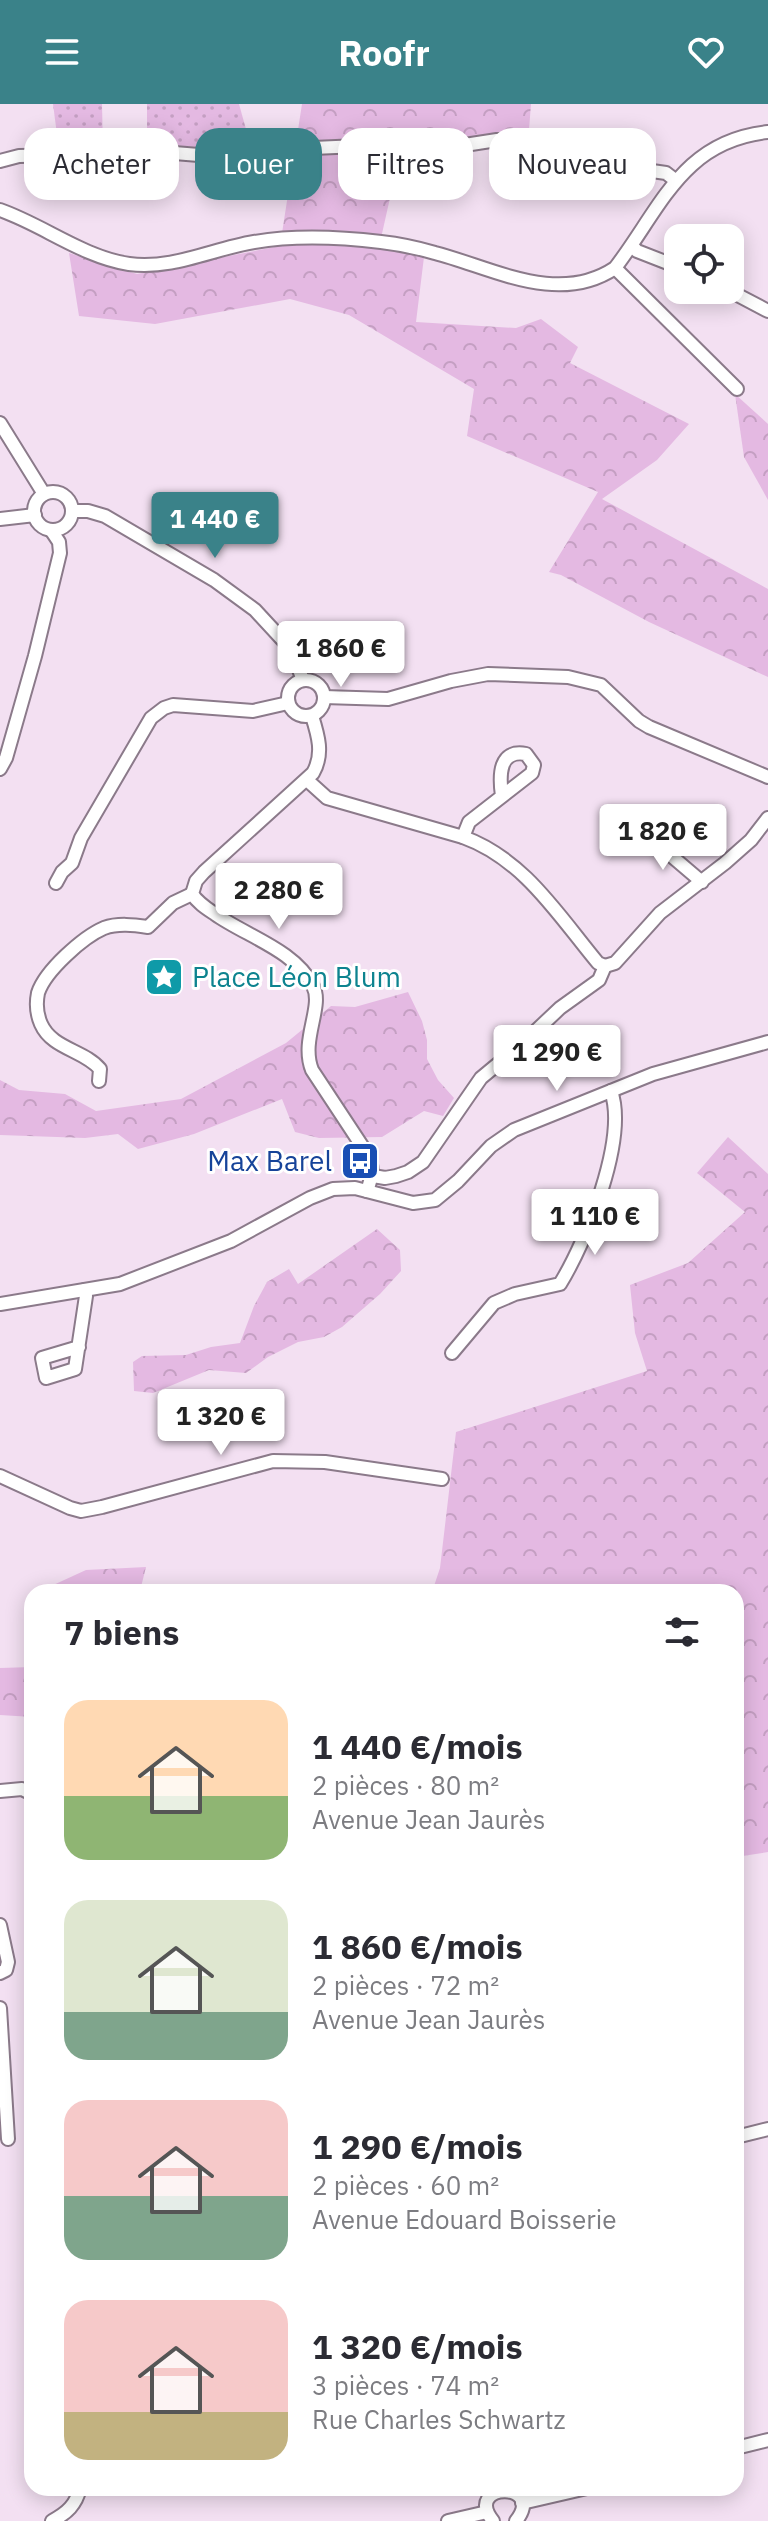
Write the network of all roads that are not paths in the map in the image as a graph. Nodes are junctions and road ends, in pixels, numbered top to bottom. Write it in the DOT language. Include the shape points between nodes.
graph roads {
  1 [pos="768,132"];
  2 [pos="0,161"];
  3 [pos="675,180"];
  4 [pos="0,210"];
  5 [pos="632,246"];
  6 [pos="664,262"];
  7 [pos="615,268"];
  8 [pos="744,298"];
  9 [pos="768,311"];
  10 [pos="737,389"];
  11 [pos="0,423"];
  12 [pos="44,494"];
  13 [pos="72,511"];
  14 [pos="35,515"];
  15 [pos="0,519"];
  16 [pos="51,530"];
  17 [pos="303,680"];
  18 [pos="324,697"];
  19 [pos="288,703"];
  20 [pos="312,716"];
  21 [pos="0,769"];
  22 [pos="768,777"];
  23 [pos="307,780"];
  24 [pos="317,791"];
  25 [pos="502,796"];
  26 [pos="332,809"];
  27 [pos="768,818"];
  28 [pos="648,836"];
  29 [pos="463,837"];
  30 [pos="702,882"];
  31 [pos="56,883"];
  32 [pos="192,894"];
  33 [pos="605,966"];
  34 [pos="768,1042"];
  35 [pos="99,1081"];
  36 [pos="611,1091"];
  37 [pos="373,1176"];
  38 [pos="367,1191"];
  39 [pos="85,1290"];
  40 [pos="0,1304"];
  41 [pos="79,1347"];
  42 [pos="452,1353"];
  43 [pos="0,1476"];
  44 [pos="442,1479"];
  45 [pos="24,1790"];
  46 [pos="0,1791"];
  47 [pos="0,1925"];
  48 [pos="0,1973"];
  49 [pos="0,2008"];
  50 [pos="768,2129"];
  51 [pos="744,2135"];
  52 [pos="8,2139"];
  53 [pos="768,2440"];
  54 [pos="744,2446"];
  55 [pos="78,2496"];
  56 [pos="490,2496"];
  57 [pos="518,2496"];
  58 [pos="552,2496"];
  59 [pos="522,2503"];
  60 [pos="490,2517"];
  61 [pos="52,2521"];
  62 [pos="448,2521"];
  63 [pos="516,2521"];
  1 -- 3 [label="street" via="733,140 701,156"];
  2 -- 3 [label="street" via="126,149 235,158 359,146 400,155 524,140 603,164 666,173"];
  3 -- 5 [label="street"];
  4 -- 7 [label="street" via="98,256 129,264 174,262 292,238 383,242 535,283 576,284"];
  5 -- 6 [label="street"];
  5 -- 7 [label="street"];
  7 -- 10 [label="street"];
  8 -- 9 [label="street"];
  11 -- 12 [label="street"];
  12 -- 13 [label="street" via="65,496"];
  12 -- 14 [label="street"];
  13 -- 16 [label="street" via="64,527"];
  13 -- 17 [label="street" via="105,516 239,597 281,636"];
  14 -- 15 [label="street"];
  14 -- 16 [label="street"];
  16 -- 21 [label="street" via="60,553"];
  17 -- 18 [label="street" via="316,683"];
  17 -- 19 [label="street" via="292,685"];
  18 -- 20 [label="street"];
  18 -- 22 [label="street" via="388,699 488,674 581,679 601,685 649,727"];
  19 -- 20 [label="street" via="297,715"];
  19 -- 31 [label="street" via="253,711 173,705 151,718"];
  20 -- 23 [label="street" via="319,756"];
  23 -- 24 [label="street"];
  23 -- 32 [label="street" via="204,872"];
  24 -- 26 [label="street"];
  24 -- 29 [label="street"];
  25 -- 29 [label="street" via="469,822"];
  27 -- 30 [label="street"];
  28 -- 30 [label="street"];
  29 -- 33 [label="street" via="495,852 524,875"];
  30 -- 33 [label="street" via="660,913 615,963"];
  32 -- 35 [label="street" via="173,903 148,927 104,928 55,966 41,987 37,1003 42,1027 65,1048 96,1064"];
  32 -- 37 [label="street" via="228,923 292,961 310,980 316,996 309,1063 368,1155"];
  33 -- 37 [label="street" via="599,980 481,1078 423,1162 396,1176"];
  34 -- 36 [label="street"];
  36 -- 38 [label="street" via="514,1130 435,1200 413,1203"];
  36 -- 42 [label="street" via="614,1135 591,1222 571,1267 560,1284 494,1303"];
  37 -- 38 [label="street"];
  38 -- 39 [label="street" via="323,1192 231,1241 120,1284"];
  39 -- 40 [label="street"];
  39 -- 41 [label="street"];
  43 -- 44 [label="street" via="81,1511 273,1461 325,1462"];
  45 -- 46 [label="street"];
  47 -- 48 [label="street" via="8,1962"];
  49 -- 52 [label="street"];
  50 -- 51 [label="street"];
  53 -- 54 [label="street"];
  55 -- 61 [label="street" via="71,2509"];
  56 -- 60 [label="street"];
  57 -- 59 [label="street"];
  58 -- 59 [label="street"];
  59 -- 63 [label="street"];
  60 -- 62 [label="street"];
}
